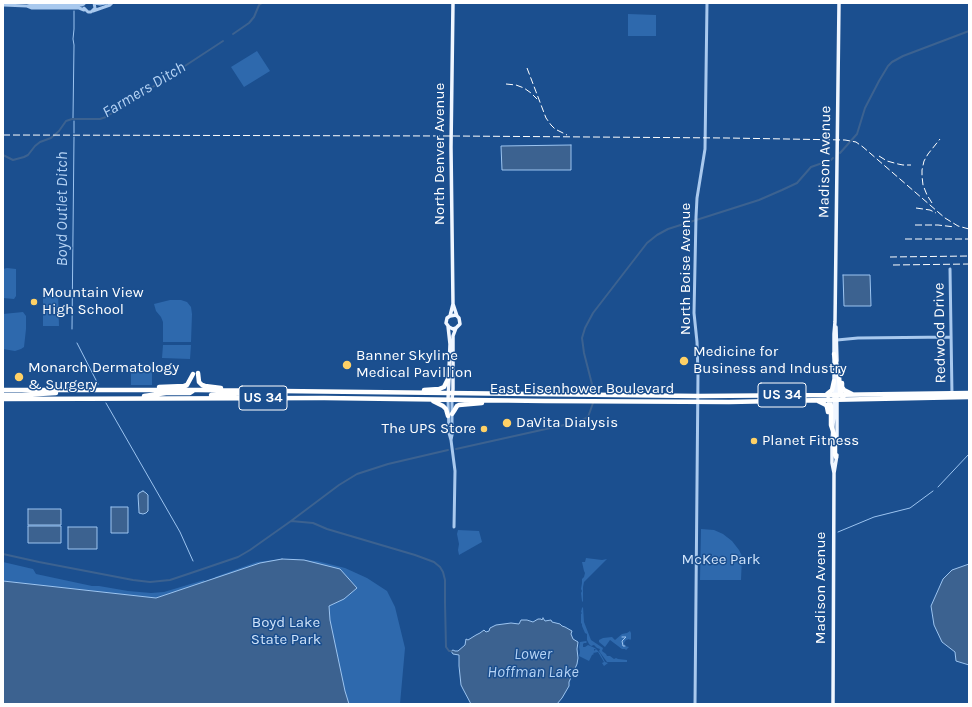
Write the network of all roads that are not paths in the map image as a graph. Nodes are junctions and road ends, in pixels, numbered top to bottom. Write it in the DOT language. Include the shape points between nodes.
graph roads {
  1 [pos="84,3"];
  2 [pos="94,3"];
  3 [pos="106,3"];
  4 [pos="112,3"];
  5 [pos="453,3"];
  6 [pos="707,3"];
  7 [pos="839,3"];
  8 [pos="3,5"];
  9 [pos="67,6"];
  10 [pos="84,10"];
  11 [pos="93,11"];
  12 [pos="950,269"];
  13 [pos="453,304"];
  14 [pos="450,316"];
  15 [pos="457,316"];
  16 [pos="835,322"];
  17 [pos="448,326"];
  18 [pos="456,328"];
  19 [pos="951,337"];
  20 [pos="836,340"];
  21 [pos="835,356"];
  22 [pos="449,368"];
  23 [pos="834,380"];
  24 [pos="3,389"];
  25 [pos="77,390"];
  26 [pos="123,390"];
  27 [pos="193,391"];
  28 [pos="239,391"];
  29 [pos="268,391"];
  30 [pos="378,392"];
  31 [pos="451,393"];
  32 [pos="969,393"];
  33 [pos="854,394"];
  34 [pos="3,395"];
  35 [pos="824,395"];
  36 [pos="952,395"];
  37 [pos="698,396"];
  38 [pos="766,396"];
  39 [pos="835,397"];
  40 [pos="969,397"];
  41 [pos="3,398"];
  42 [pos="129,398"];
  43 [pos="193,398"];
  44 [pos="329,398"];
  45 [pos="414,399"];
  46 [pos="450,400"];
  47 [pos="491,400"];
  48 [pos="817,400"];
  49 [pos="698,401"];
  50 [pos="744,401"];
  51 [pos="450,415"];
  52 [pos="833,431"];
  53 [pos="832,440"];
  54 [pos="836,457"];
  55 [pos="834,473"];
  56 [pos="454,527"];
  57 [pos="695,704"];
  58 [pos="833,704"];
  1 -- 9 [label="street"];
  1 -- 10 [label="street"];
  2 -- 3 [label="street"];
  2 -- 11 [label="street"];
  4 -- 11 [label="street"];
  5 -- 13 [label="main road, North Denver Avenue"];
  6 -- 37 [label="street, North Boise Avenue" via="705,149 696,217 694,316"];
  7 -- 16 [label="main road, Madison Avenue"];
  8 -- 9 [label="street"];
  9 -- 10 [label="street"];
  10 -- 11 [label="street"];
  12 -- 19 [label="street, Redwood Drive"];
  13 -- 14 [label="main road, North Denver Avenue"];
  13 -- 15 [label="main road, North Denver Avenue"];
  14 -- 15 [label="main road"];
  14 -- 17 [label="main road" via="446,320"];
  15 -- 18 [label="main road" via="460,322"];
  16 -- 20 [label="main road, Madison Avenue"];
  16 -- 21 [label="main road, Madison Avenue"];
  17 -- 18 [label="main road"];
  17 -- 22 [label="main road"];
  18 -- 31 [label="main road" via="453,336"];
  19 -- 20 [label="street"];
  19 -- 36 [label="street, Redwood Drive"];
  20 -- 21 [label="main road, Madison Avenue"];
  21 -- 23 [label="main road, Madison Avenue"];
  21 -- 33 [label="highway" via="839,364 842,387"];
  21 -- 39 [label="highway" via="840,388"];
  22 -- 30 [label="highway" via="447,382 441,389"];
  22 -- 31 [label="main road"];
  23 -- 35 [label="highway" via="831,391"];
  23 -- 39 [label="main road, Madison Avenue"];
  24 -- 25 [label="highway, East Eisenhower Boulevard / US 34"];
  25 -- 26 [label="highway, East Eisenhower Boulevard / US 34"];
  25 -- 34 [label="highway"];
  26 -- 28 [label="highway, East Eisenhower Boulevard / US 34"];
  26 -- 28 [label="highway" via="184,386 195,374 199,382 205,386"];
  27 -- 42 [label="highway"];
  28 -- 29 [label="highway, East Eisenhower Boulevard / US 34"];
  29 -- 30 [label="highway, East Eisenhower Boulevard / US 34"];
  29 -- 43 [label="highway" via="198,395"];
  30 -- 31 [label="highway, East Eisenhower Boulevard / US 34"];
  30 -- 44 [label="highway" via="331,395"];
  31 -- 37 [label="highway, East Eisenhower Boulevard / US 34"];
  31 -- 46 [label="main road"];
  32 -- 36 [label="highway, East Eisenhower Boulevard / US 34"];
  33 -- 36 [label="highway, East Eisenhower Boulevard / US 34"];
  33 -- 39 [label="highway, East Eisenhower Boulevard / US 34"];
  35 -- 38 [label="highway, East Eisenhower Boulevard / US 34"];
  35 -- 39 [label="highway, East Eisenhower Boulevard / US 34"];
  36 -- 39 [label="highway, East Eisenhower Boulevard / US 34" via="847,400"];
  36 -- 40 [label="highway, East Eisenhower Boulevard / US 34"];
  37 -- 38 [label="highway, East Eisenhower Boulevard / US 34"];
  37 -- 49 [label="street, North Boise Avenue"];
  38 -- 50 [label="highway" via="747,398"];
  39 -- 48 [label="highway, East Eisenhower Boulevard / US 34"];
  39 -- 52 [label="highway" via="831,408"];
  39 -- 54 [label="main road, Madison Avenue"];
  41 -- 42 [label="highway, East Eisenhower Boulevard / US 34"];
  42 -- 43 [label="highway, East Eisenhower Boulevard / US 34"];
  43 -- 44 [label="highway, East Eisenhower Boulevard / US 34"];
  44 -- 45 [label="highway, East Eisenhower Boulevard / US 34"];
  45 -- 46 [label="highway, East Eisenhower Boulevard / US 34"];
  45 -- 51 [label="highway" via="440,403"];
  46 -- 47 [label="highway, East Eisenhower Boulevard / US 34"];
  46 -- 51 [label="street"];
  47 -- 49 [label="highway, East Eisenhower Boulevard / US 34"];
  47 -- 51 [label="highway" via="489,403 459,405"];
  48 -- 50 [label="highway, East Eisenhower Boulevard / US 34"];
  48 -- 53 [label="highway" via="827,407"];
  49 -- 50 [label="highway, East Eisenhower Boulevard / US 34"];
  49 -- 57 [label="street, North Boise Avenue"];
  51 -- 56 [label="street" via="455,471"];
  52 -- 53 [label="main road, Madison Avenue"];
  52 -- 54 [label="highway"];
  53 -- 55 [label="main road, Madison Avenue"];
  54 -- 55 [label="main road, Madison Avenue"];
  55 -- 58 [label="main road, Madison Avenue"];
}
